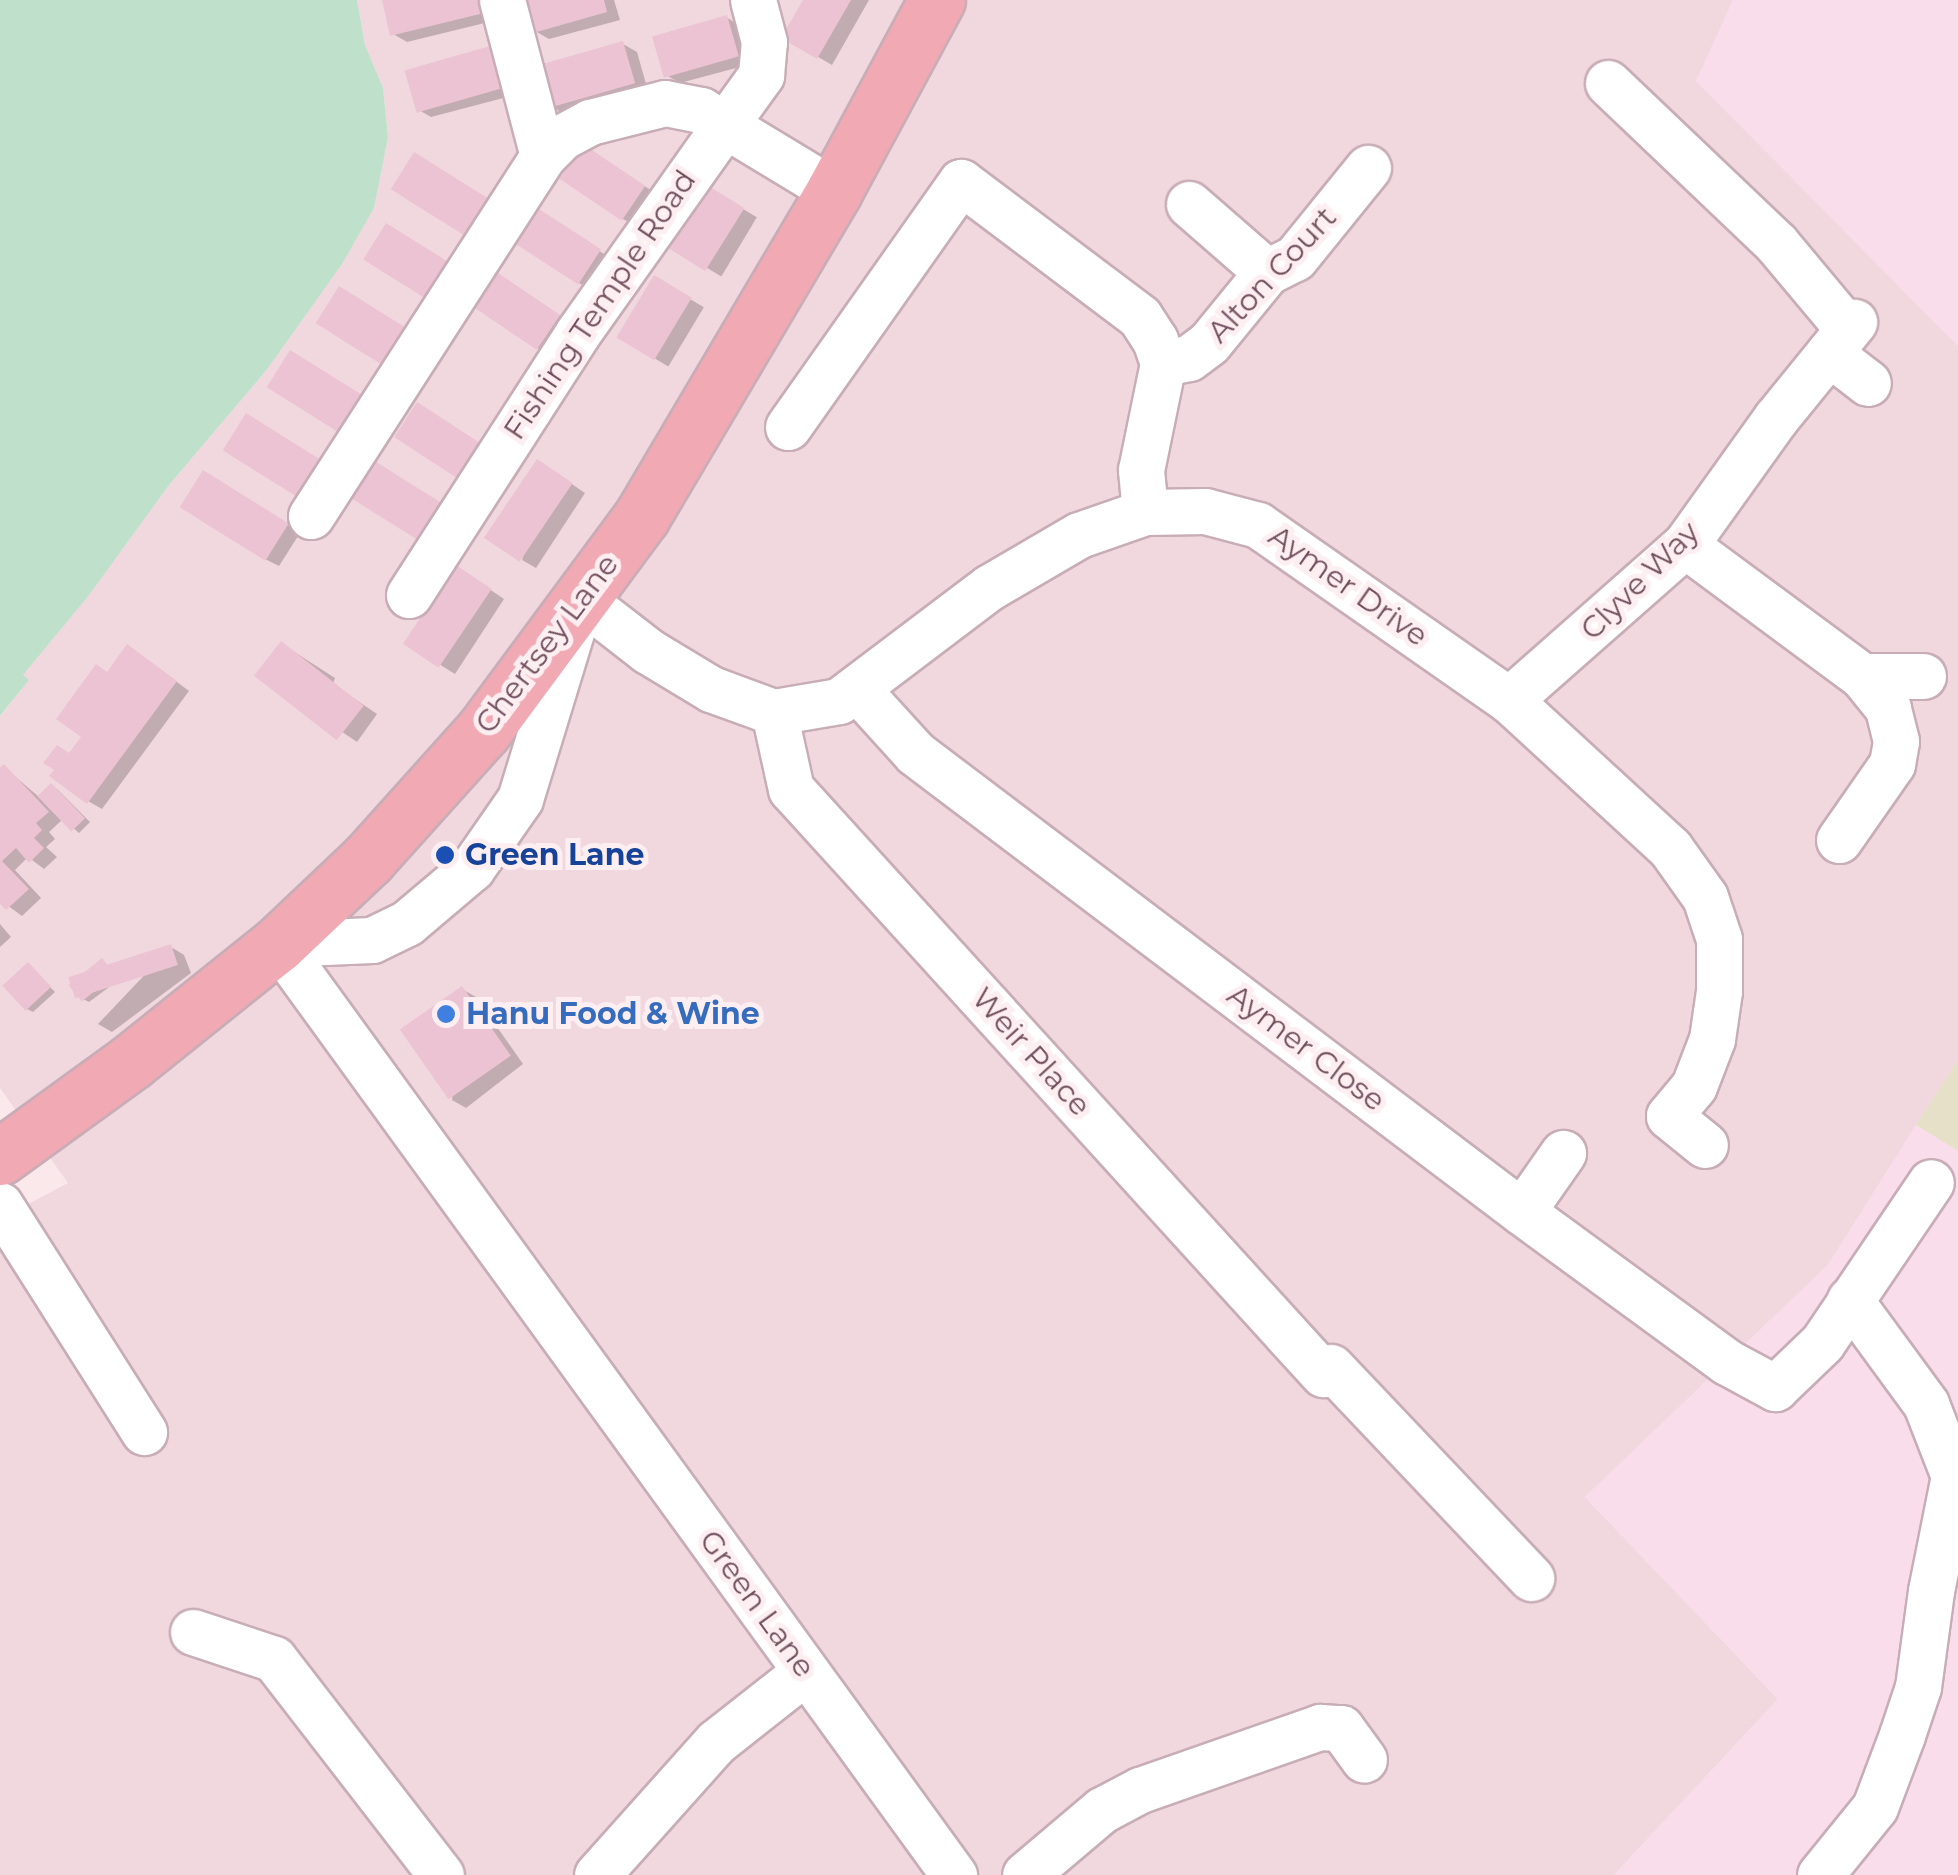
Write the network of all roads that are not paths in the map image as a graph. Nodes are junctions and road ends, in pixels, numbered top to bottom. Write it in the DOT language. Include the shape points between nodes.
graph roads {
  1 [pos="502,0"];
  2 [pos="753,0"];
  3 [pos="937,0"];
  4 [pos="1608,83"];
  5 [pos="725,125"];
  6 [pos="543,156"];
  7 [pos="1368,168"];
  8 [pos="834,191"];
  9 [pos="1189,204"];
  10 [pos="1267,272"];
  11 [pos="1843,334"];
  12 [pos="1162,363"];
  13 [pos="1868,383"];
  14 [pos="788,427"];
  15 [pos="1145,512"];
  16 [pos="311,516"];
  17 [pos="1685,544"];
  18 [pos="409,595"];
  19 [pos="581,599"];
  20 [pos="1862,676"];
  21 [pos="1923,676"];
  22 [pos="858,689"];
  23 [pos="1508,700"];
  24 [pos="774,712"];
  25 [pos="893,726"];
  26 [pos="1839,840"];
  27 [pos="278,944"];
  28 [pos="1705,1146"];
  29 [pos="1563,1153"];
  30 [pos="0,1157"];
  31 [pos="1931,1182"];
  32 [pos="0,1204"];
  33 [pos="1850,1300"];
  34 [pos="144,1432"];
  35 [pos="1531,1578"];
  36 [pos="193,1632"];
  37 [pos="805,1672"];
  38 [pos="1364,1760"];
  39 [pos="442,1875"];
  40 [pos="597,1875"];
  41 [pos="954,1875"];
  42 [pos="1026,1875"];
  43 [pos="1820,1875"];
  1 -- 6 [label="street"];
  2 -- 5 [label="street, Fishing Temple Road" via="764,42 761,75"];
  3 -- 8 [label="main road, Chertsey Lane"];
  4 -- 11 [label="street" via="1776,243"];
  5 -- 6 [label="street" via="701,110 664,103 590,122"];
  5 -- 8 [label="street"];
  5 -- 18 [label="street, Fishing Temple Road" via="577,334"];
  6 -- 16 [label="street"];
  7 -- 10 [label="street, Alton Court" via="1295,258"];
  8 -- 19 [label="main road, Chertsey Lane" via="642,516"];
  9 -- 10 [label="street"];
  10 -- 12 [label="street, Alton Court" via="1209,343 1188,358"];
  11 -- 13 [label="street"];
  11 -- 17 [label="street, Clyve Way"];
  12 -- 14 [label="street" via="1140,317 961,182"];
  12 -- 15 [label="street" via="1141,470"];
  15 -- 22 [label="street, Aymer Drive" via="1079,536 990,587"];
  15 -- 23 [label="street, Aymer Drive" via="1205,511 1258,525"];
  17 -- 20 [label="street"];
  17 -- 23 [label="street, Clyve Way"];
  19 -- 24 [label="street, Aymer Drive" via="711,689"];
  19 -- 27 [label="main road, Chertsey Lane" via="484,732 368,859"];
  19 -- 27 [label="street" via="520,800 472,868 408,923 372,940"];
  20 -- 21 [label="street"];
  20 -- 26 [label="street" via="1888,708 1896,741 1892,764"];
  22 -- 24 [label="street, Aymer Drive" via="839,701"];
  22 -- 25 [label="street, Aymer Close"];
  23 -- 28 [label="street, Aymer Drive" via="1670,848 1706,897 1719,938 1712,1039 1694,1086 1669,1116"];
  24 -- 35 [label="street, Weir Place" via="791,788 1325,1373"];
  25 -- 29 [label="street, Aymer Close" via="926,742 1546,1201"];
  25 -- 33 [label="street, Aymer Close" via="915,753 1727,1362 1775,1388 1822,1344"];
  27 -- 30 [label="main road, Chertsey Lane"];
  27 -- 37 [label="street, Green Lane"];
  31 -- 33 [label="street"];
  32 -- 34 [label="street"];
  33 -- 43 [label="street" via="1926,1404 1954,1476 1918,1687 1902,1735 1875,1806"];
  36 -- 39 [label="street" via="274,1659"];
  37 -- 40 [label="street" via="716,1742"];
  37 -- 41 [label="street, Green Lane"];
  38 -- 42 [label="street" via="1340,1728 1320,1727 1127,1797"];
}
